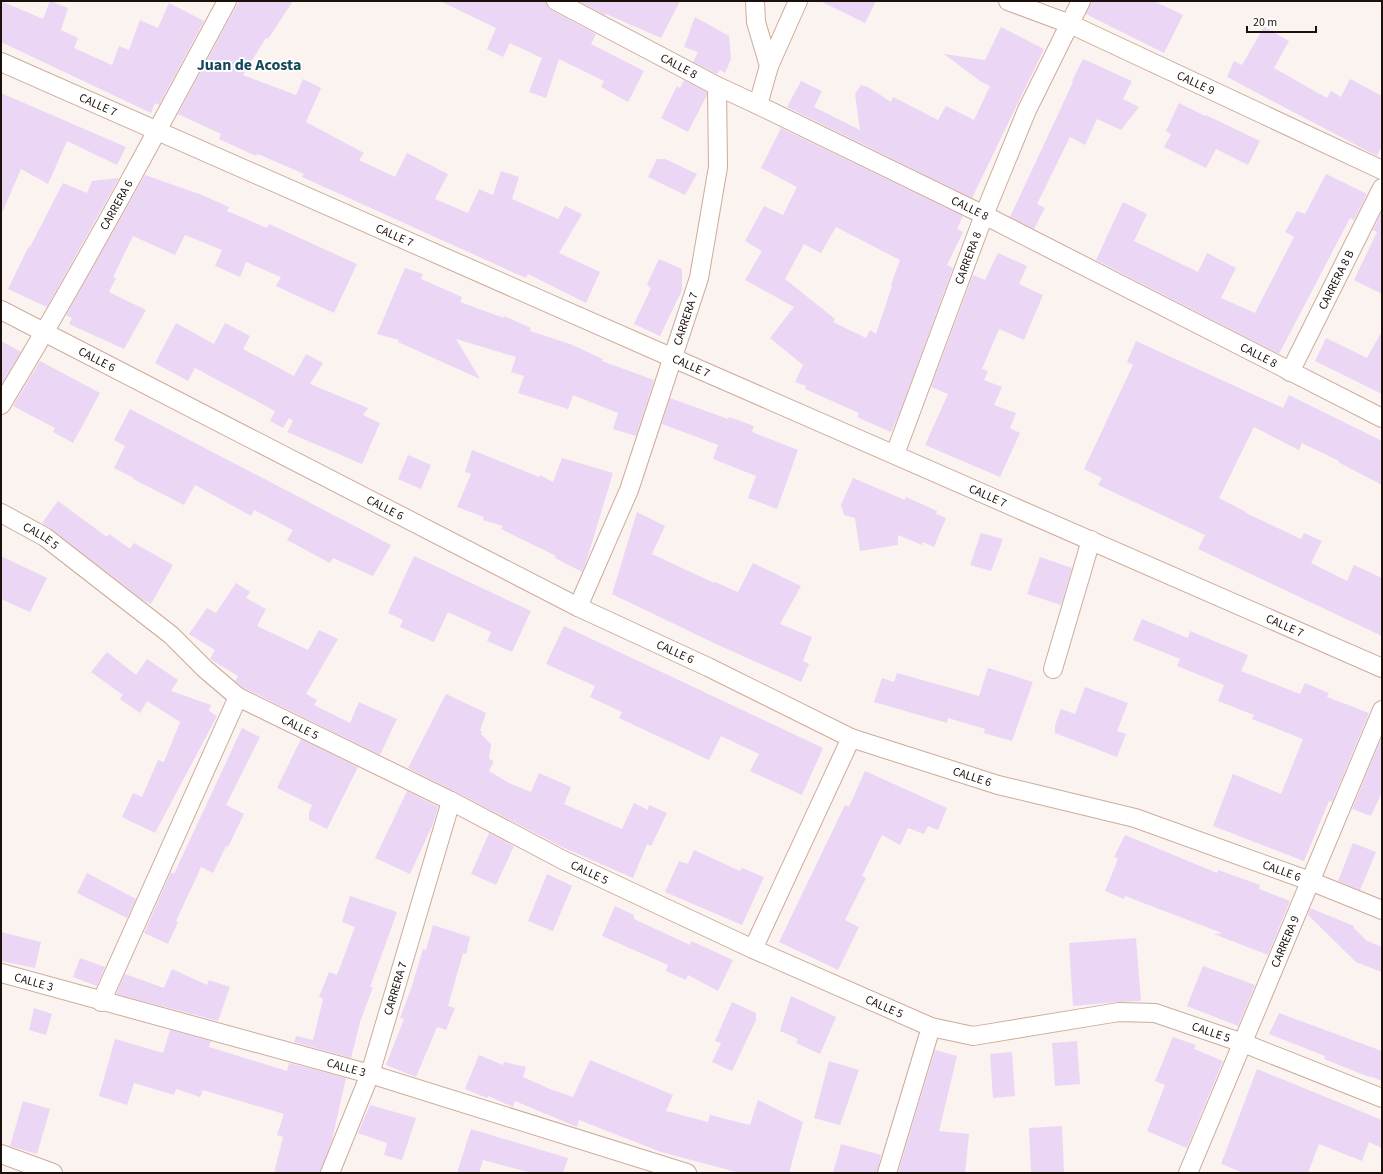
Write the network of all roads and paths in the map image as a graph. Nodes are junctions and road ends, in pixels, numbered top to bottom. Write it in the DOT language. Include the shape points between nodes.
graph roads {
  1 [pos="227,1"];
  2 [pos="556,1"];
  3 [pos="755,1"];
  4 [pos="798,1"];
  5 [pos="1008,1"];
  6 [pos="1081,1"];
  7 [pos="1070,24"];
  8 [pos="1,62"];
  9 [pos="770,66"];
  10 [pos="717,86"];
  11 [pos="758,105"];
  12 [pos="157,131"];
  13 [pos="1382,170"];
  14 [pos="1382,188"];
  15 [pos="984,215"];
  16 [pos="1,310"];
  17 [pos="45,333"];
  18 [pos="673,358"];
  19 [pos="1290,372"];
  20 [pos="1,405"];
  21 [pos="1382,418"];
  22 [pos="894,454"];
  23 [pos="1,513"];
  24 [pos="1091,540"];
  25 [pos="578,607"];
  26 [pos="1382,668"];
  27 [pos="1053,669"];
  28 [pos="238,697"];
  29 [pos="1382,710"];
  30 [pos="851,738"];
  31 [pos="451,801"];
  32 [pos="1310,881"];
  33 [pos="1382,910"];
  34 [pos="754,949"];
  35 [pos="1,973"];
  36 [pos="101,1002"];
  37 [pos="930,1027"];
  38 [pos="1243,1043"];
  39 [pos="370,1074"];
  40 [pos="1382,1098"];
  41 [pos="1,1154"];
  42 [pos="1195,1171"];
  43 [pos="54,1173"];
  44 [pos="330,1173"];
  45 [pos="687,1173"];
  46 [pos="887,1173"];
  1 -- 12 [label="street, CARRERA 6"];
  2 -- 10 [label="street, CALLE 8"];
  3 -- 9 [label="street" via="756,22"];
  4 -- 9 [label="street"];
  5 -- 7 [label="street, CALLE 9"];
  6 -- 7 [label="street, CARRERA 8"];
  7 -- 13 [label="street, CALLE 9"];
  7 -- 15 [label="street, CARRERA 8" via="1027,110"];
  8 -- 12 [label="street, CALLE 7"];
  9 -- 11 [label="street"];
  10 -- 11 [label="street, CALLE 8"];
  10 -- 18 [label="street, CARRERA 7" via="718,167 699,278"];
  11 -- 15 [label="street, CALLE 8"];
  12 -- 17 [label="street, CARRERA 6"];
  12 -- 18 [label="street, CALLE 7"];
  14 -- 19 [label="street, CARRERA 8 B"];
  15 -- 19 [label="street, CALLE 8"];
  15 -- 22 [label="street, CARRERA 8"];
  16 -- 17 [label="street, CALLE 6"];
  17 -- 20 [label="street, CARRERA 6"];
  17 -- 25 [label="street, CALLE 6"];
  18 -- 22 [label="street, CALLE 7"];
  18 -- 25 [label="street, CARRERA 7" via="629,490"];
  19 -- 21 [label="street, CALLE 8"];
  22 -- 24 [label="street, CALLE 7"];
  23 -- 28 [label="street, CALLE 5" via="45,537 171,635 204,669"];
  24 -- 26 [label="street, CALLE 7"];
  24 -- 27 [label="street"];
  25 -- 30 [label="street, CALLE 6" via="708,667"];
  28 -- 31 [label="street, CALLE 5"];
  28 -- 36 [label="street"];
  29 -- 32 [label="street, CARRERA 9"];
  30 -- 32 [label="street, CALLE 6" via="998,785 1135,818"];
  30 -- 34 [label="street"];
  31 -- 34 [label="street, CALLE 5" via="563,860"];
  31 -- 39 [label="street, CARRERA 7"];
  32 -- 33 [label="street, CALLE 6"];
  32 -- 38 [label="street, CARRERA 9"];
  34 -- 37 [label="street, CALLE 5"];
  35 -- 36 [label="street, CALLE 3"];
  36 -- 39 [label="street, CALLE 3"];
  37 -- 38 [label="street, CALLE 5" via="972,1036 1119,1012 1155,1013"];
  37 -- 46 [label="street"];
  38 -- 40 [label="street, CALLE 5"];
  38 -- 42 [label="street, CARRERA 9"];
  39 -- 44 [label="street, CARRERA 7"];
  39 -- 45 [label="street, CALLE 3"];
  41 -- 43 [label="street"];
}
